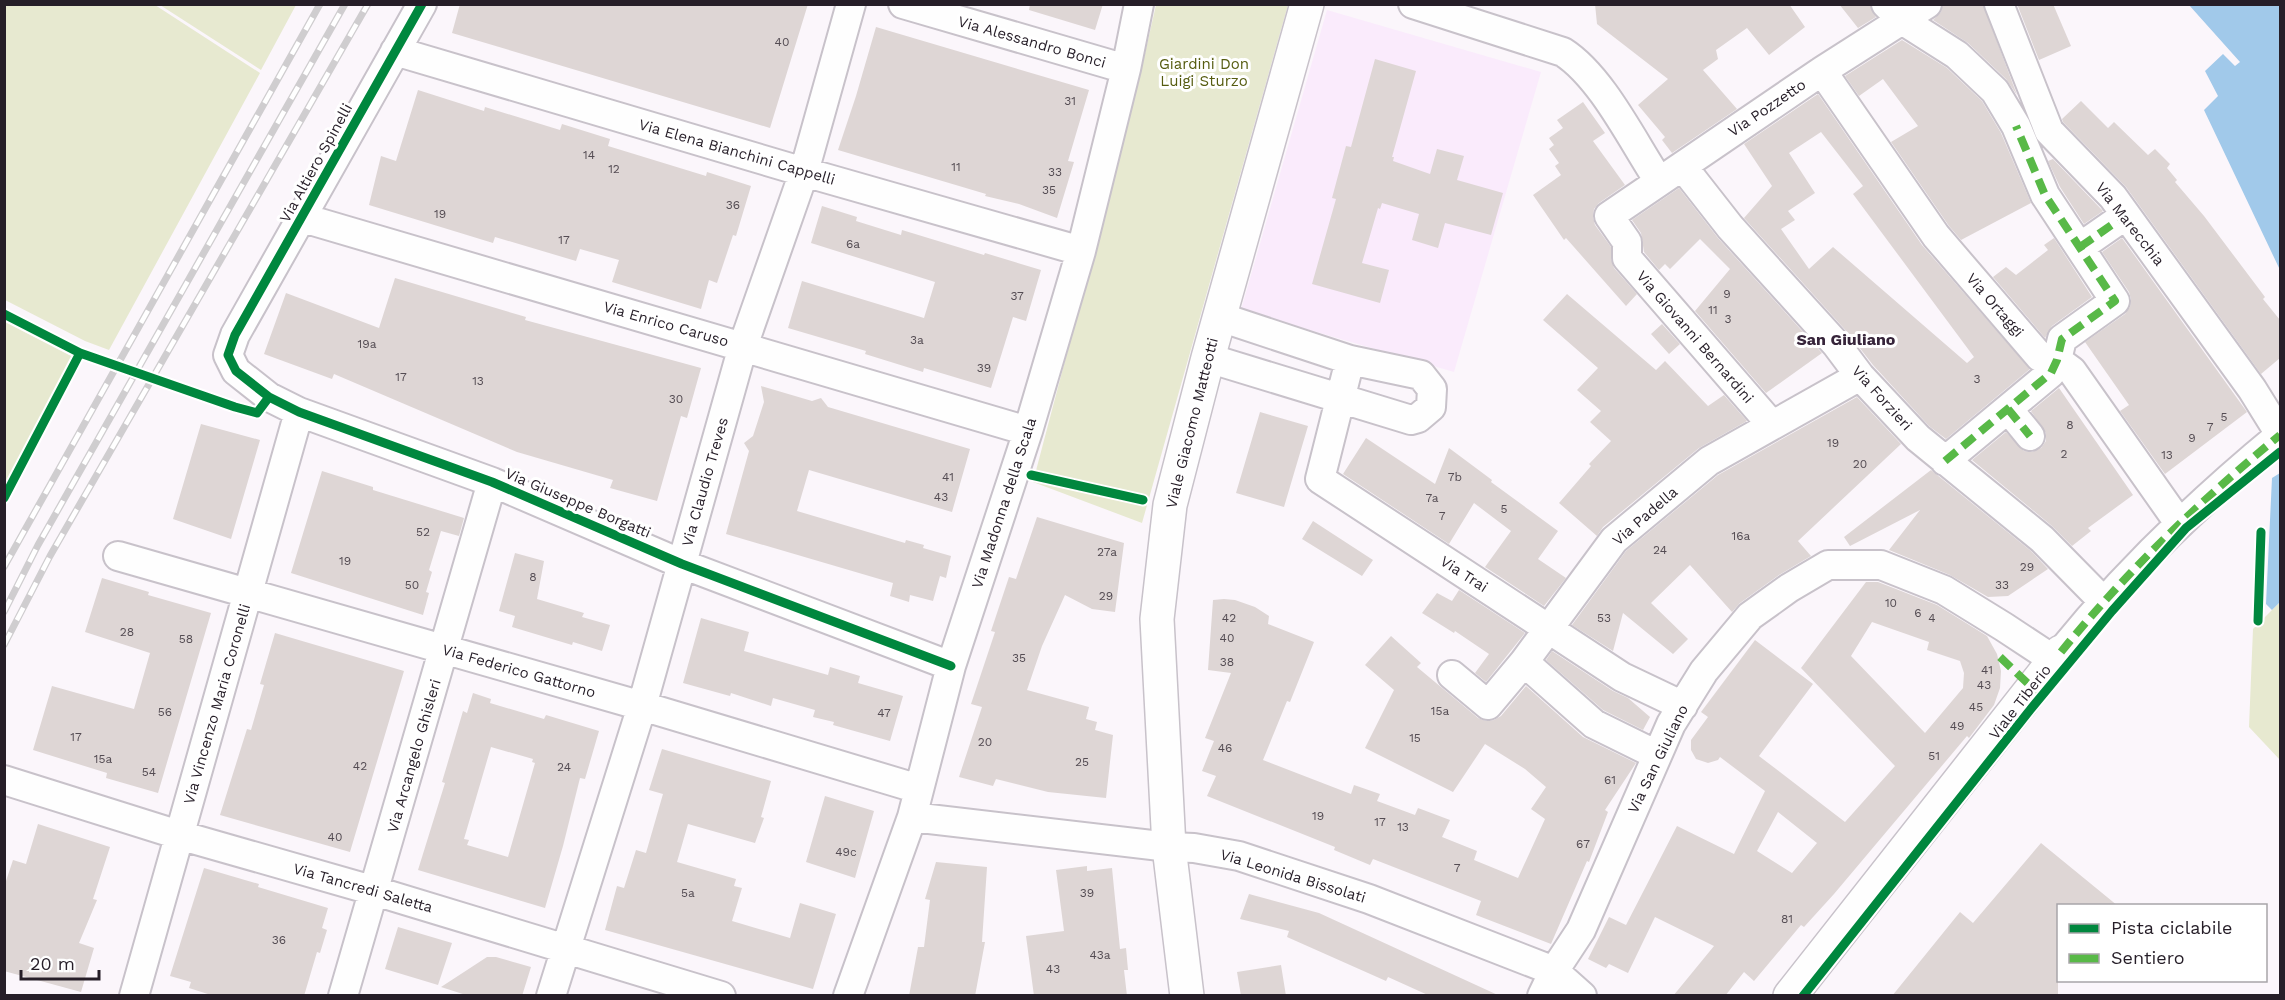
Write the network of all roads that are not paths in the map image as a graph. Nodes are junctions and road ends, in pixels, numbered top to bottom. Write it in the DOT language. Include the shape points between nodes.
graph roads {
  1 [pos="422,4"];
  2 [pos="851,4"];
  3 [pos="903,4"];
  4 [pos="1139,4"];
  5 [pos="1307,4"];
  6 [pos="1413,4"];
  7 [pos="1927,4"];
  8 [pos="1999,4"];
  9 [pos="1894,12"];
  10 [pos="395,51"];
  11 [pos="1126,69"];
  12 [pos="1822,71"];
  13 [pos="2040,110"];
  14 [pos="2016,126"];
  15 [pos="1683,167"];
  16 [pos="804,172"];
  17 [pos="1659,181"];
  18 [pos="2126,215"];
  19 [pos="1609,216"];
  20 [pos="303,218"];
  21 [pos="2080,247"];
  22 [pos="1081,250"];
  23 [pos="1220,317"];
  24 [pos="235,335"];
  25 [pos="743,346"];
  26 [pos="1208,358"];
  27 [pos="1350,360"];
  28 [pos="2057,360"];
  29 [pos="1860,376"];
  30 [pos="1339,398"];
  31 [pos="2008,409"];
  32 [pos="300,412"];
  33 [pos="1771,424"];
  34 [pos="1028,431"];
  35 [pos="2280,435"];
  36 [pos="2031,436"];
  37 [pos="1945,461"];
  38 [pos="492,482"];
  39 [pos="2179,523"];
  40 [pos="118,556"];
  41 [pos="682,564"];
  42 [pos="249,595"];
  43 [pos="2105,603"];
  44 [pos="1548,629"];
  45 [pos="444,650"];
  46 [pos="2057,656"];
  47 [pos="1524,662"];
  48 [pos="951,666"];
  49 [pos="1452,675"];
  50 [pos="642,706"];
  51 [pos="1683,706"];
  52 [pos="1657,755"];
  53 [pos="4,780"];
  54 [pos="919,789"];
  55 [pos="912,817"];
  56 [pos="179,835"];
  57 [pos="1169,847"];
  58 [pos="375,891"];
  59 [pos="565,948"];
  60 [pos="1548,983"];
  61 [pos="134,996"];
  62 [pos="344,996"];
  63 [pos="551,996"];
  64 [pos="721,996"];
  65 [pos="848,996"];
  66 [pos="1187,996"];
  67 [pos="1582,996"];
  68 [pos="1790,996"];
  1 -- 10 [label="street, Via Altiero Spinelli"];
  2 -- 16 [label="street, Via Claudio Treves"];
  3 -- 11 [label="street, Via Alessandro Bonci"];
  4 -- 11 [label="street, Via Madonna della Scala"];
  5 -- 23 [label="main road, Viale Giacomo Matteotti"];
  6 -- 17 [label="street" via="1563,51 1573,58 1598,85"];
  7 -- 9 [label="street, Via Pozzetto"];
  8 -- 13 [label="street, Via Marecchia"];
  9 -- 12 [label="street, Via Pozzetto"];
  9 -- 14 [label="street" via="1957,55 1995,92"];
  10 -- 16 [label="street, Via Elena Bianchini Cappelli"];
  10 -- 20 [label="street, Via Altiero Spinelli"];
  11 -- 22 [label="street, Via Madonna della Scala"];
  12 -- 15 [label="street, Via Pozzetto"];
  12 -- 28 [label="street, Via Ortaggi" via="1936,236 2040,357"];
  13 -- 14 [label="street"];
  13 -- 18 [label="street, Via Marecchia" via="2049,131"];
  14 -- 21 [label="street" via="2045,195"];
  15 -- 17 [label="street, Via Pozzetto"];
  15 -- 29 [label="street, Via Forzieri"];
  16 -- 22 [label="street, Via Elena Bianchini Cappelli"];
  16 -- 25 [label="street, Via Claudio Treves"];
  17 -- 19 [label="street, Via Pozzetto"];
  18 -- 21 [label="street"];
  18 -- 35 [label="street, Via Marecchia" via="2252,388"];
  19 -- 33 [label="street, Via Giovanni Bernardini" via="1627,242 1627,258"];
  20 -- 24 [label="street, Via Altiero Spinelli"];
  20 -- 25 [label="street, Via Enrico Caruso"];
  21 -- 28 [label="street" via="2115,301 2062,339"];
  22 -- 34 [label="street, Via Madonna della Scala"];
  23 -- 26 [label="main road, Viale Giacomo Matteotti"];
  23 -- 27 [label="street"];
  24 -- 32 [label="street, Via Giuseppe Borgatti" via="228,355 236,371 269,397"];
  25 -- 34 [label="street, Via Enrico Caruso"];
  25 -- 41 [label="street, Via Claudio Treves"];
  26 -- 30 [label="street"];
  26 -- 57 [label="main road, Viale Giacomo Matteotti" via="1170,505 1156,619"];
  27 -- 30 [label="street, Via Trai"];
  27 -- 30 [label="street" via="1421,375 1432,389 1431,407 1411,420"];
  28 -- 31 [label="street" via="2051,373"];
  28 -- 39 [label="street, Via Ortaggi" via="2072,371"];
  29 -- 33 [label="street, Via Padella"];
  29 -- 37 [label="street, Via Forzieri"];
  30 -- 44 [label="street, Via Trai" via="1320,479"];
  31 -- 36 [label="street"];
  31 -- 37 [label="street"];
  32 -- 38 [label="street, Via Giuseppe Borgatti"];
  32 -- 42 [label="street, Via Vincenzo Maria Coronelli"];
  33 -- 44 [label="street, Via Padella" via="1709,461 1614,540"];
  34 -- 48 [label="street, Via Madonna della Scala"];
  35 -- 39 [label="street, Viale Tiberio"];
  37 -- 43 [label="street, Via Forzieri" via="2042,539"];
  38 -- 41 [label="street, Via Giuseppe Borgatti"];
  38 -- 45 [label="street, Via Arcangelo Ghisleri"];
  39 -- 43 [label="street, Viale Tiberio"];
  40 -- 42 [label="street, Via Federico Gattorno"];
  41 -- 48 [label="street, Via Giuseppe Borgatti"];
  41 -- 50 [label="street, Via Claudio Treves"];
  42 -- 45 [label="street, Via Federico Gattorno"];
  42 -- 56 [label="street, Via Vincenzo Maria Coronelli"];
  43 -- 46 [label="street, Viale Tiberio"];
  44 -- 47 [label="street, Via Padella"];
  44 -- 51 [label="street, Via Trai" via="1622,677"];
  45 -- 50 [label="street, Via Federico Gattorno"];
  45 -- 58 [label="street, Via Arcangelo Ghisleri"];
  46 -- 51 [label="street, Via San Giuliano" via="1944,590 1881,565 1828,565 1750,616 1704,671"];
  46 -- 68 [label="main road, Viale Tiberio"];
  47 -- 49 [label="street, Via Padella" via="1488,705"];
  47 -- 52 [label="street" via="1594,724"];
  48 -- 54 [label="street, Via Madonna della Scala"];
  50 -- 54 [label="street, Via Federico Gattorno"];
  50 -- 59 [label="street, Via Claudio Treves"];
  51 -- 52 [label="street, Via San Giuliano"];
  52 -- 60 [label="street, Via San Giuliano" via="1581,930"];
  53 -- 56 [label="street, Via Tancredi Saletta"];
  54 -- 55 [label="street, Via Madonna della Scala"];
  55 -- 57 [label="street, Via Leonida Bissolati"];
  55 -- 65 [label="street, Via Madonna della Scala"];
  56 -- 58 [label="street, Via Tancredi Saletta"];
  56 -- 61 [label="street, Via Vincenzo Maria Coronelli"];
  57 -- 60 [label="street, Via Leonida Bissolati" via="1250,860 1369,899"];
  57 -- 66 [label="main road, Viale Giacomo Matteotti"];
  58 -- 59 [label="street, Via Tancredi Saletta"];
  58 -- 62 [label="street, Via Arcangelo Ghisleri"];
  59 -- 63 [label="street, Via Claudio Treves"];
  59 -- 64 [label="street, Via Tancredi Saletta"];
  60 -- 67 [label="street, Via Leonida Bissolati"];
}
